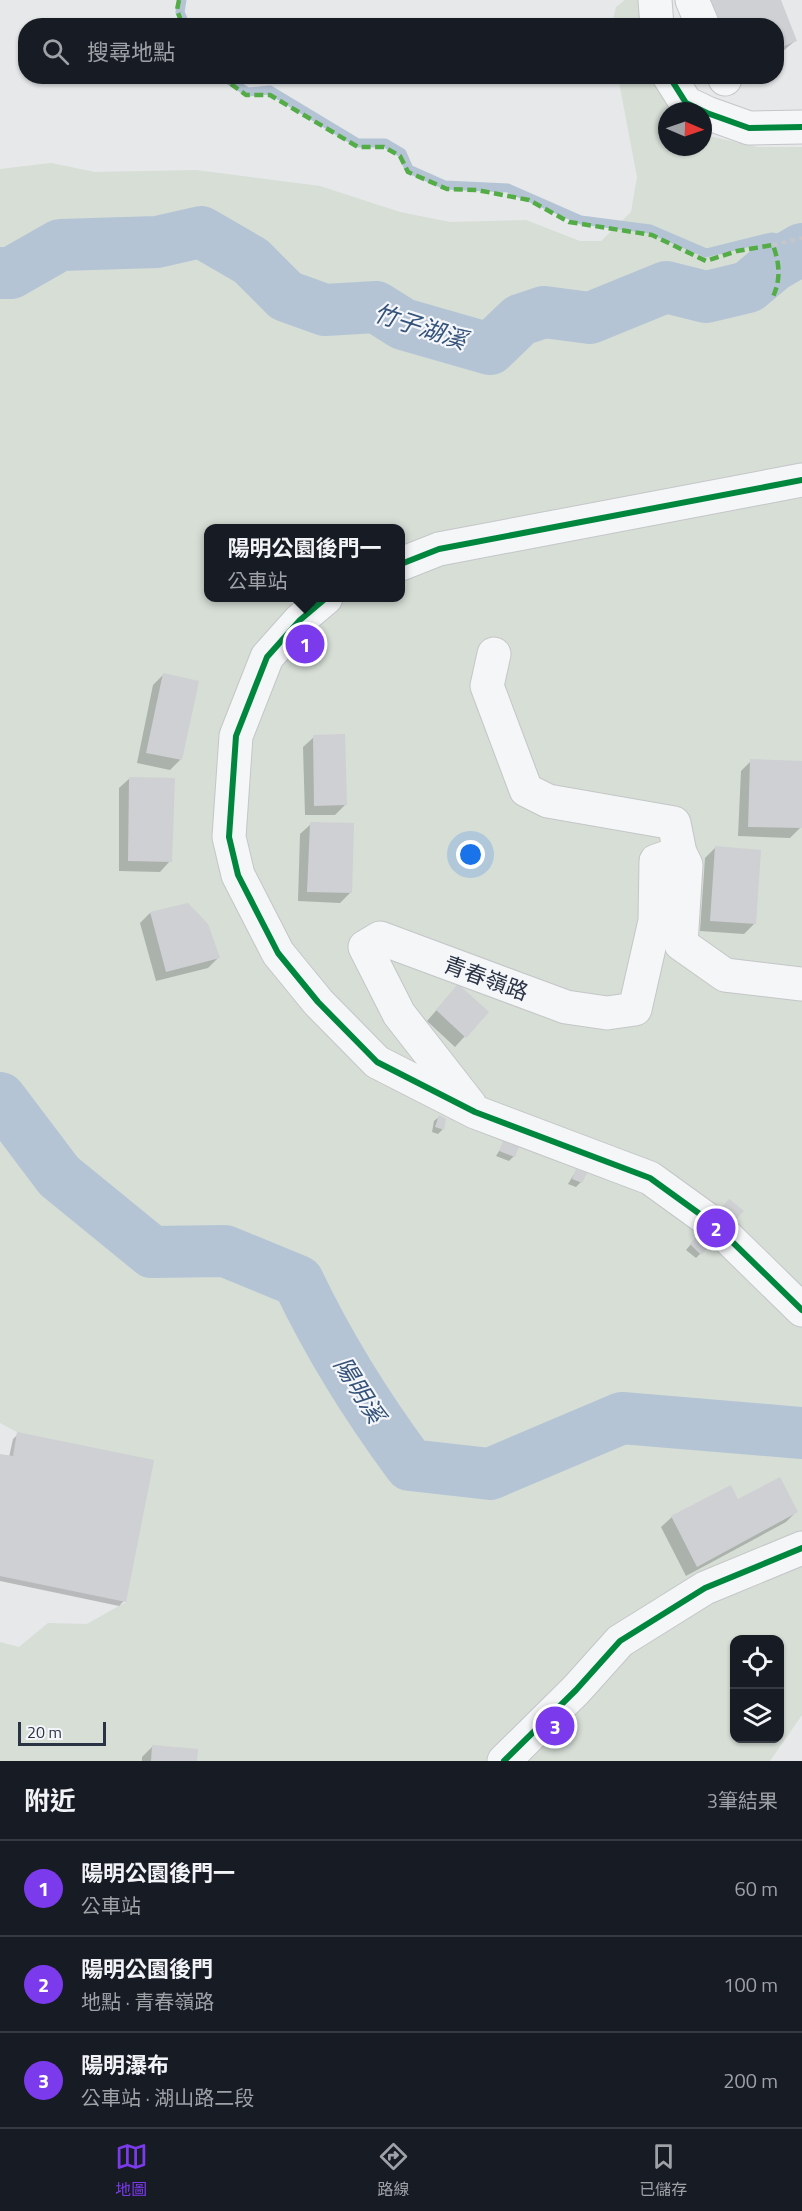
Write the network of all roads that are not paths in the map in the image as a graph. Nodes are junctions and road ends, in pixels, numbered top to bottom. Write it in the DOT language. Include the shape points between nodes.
graph roads {
  1 [pos="655,0"];
  2 [pos="692,0"];
  3 [pos="656,18"];
  4 [pos="700,18"];
  5 [pos="674,84"];
  6 [pos="802,127"];
  7 [pos="802,480"];
  8 [pos="405,562"];
  9 [pos="320,602"];
  10 [pos="494,654"];
  11 [pos="680,853"];
  12 [pos="802,984"];
  13 [pos="476,1113"];
  14 [pos="802,1310"];
  15 [pos="802,1548"];
  16 [pos="504,1761"];
  1 -- 3 [label="street"];
  2 -- 4 [label="street"];
  5 -- 6 [label="street" via="686,103 749,128"];
  7 -- 8 [label="street" via="439,549"];
  9 -- 13 [label="street" via="267,657 236,736 229,837 238,875 278,953 318,1002 377,1062"];
  10 -- 11 [label="street" via="487,686 526,790 548,801 674,823"];
  11 -- 12 [label="street" via="686,865 681,944 725,975"];
  11 -- 13 [label="street, 青春嶺路" via="657,861 655,921 635,1009 607,1013 567,1007 380,938 365,947 399,1014"];
  13 -- 14 [label="street" via="650,1178 715,1225"];
  15 -- 16 [label="street" via="705,1588 620,1641"];
}
